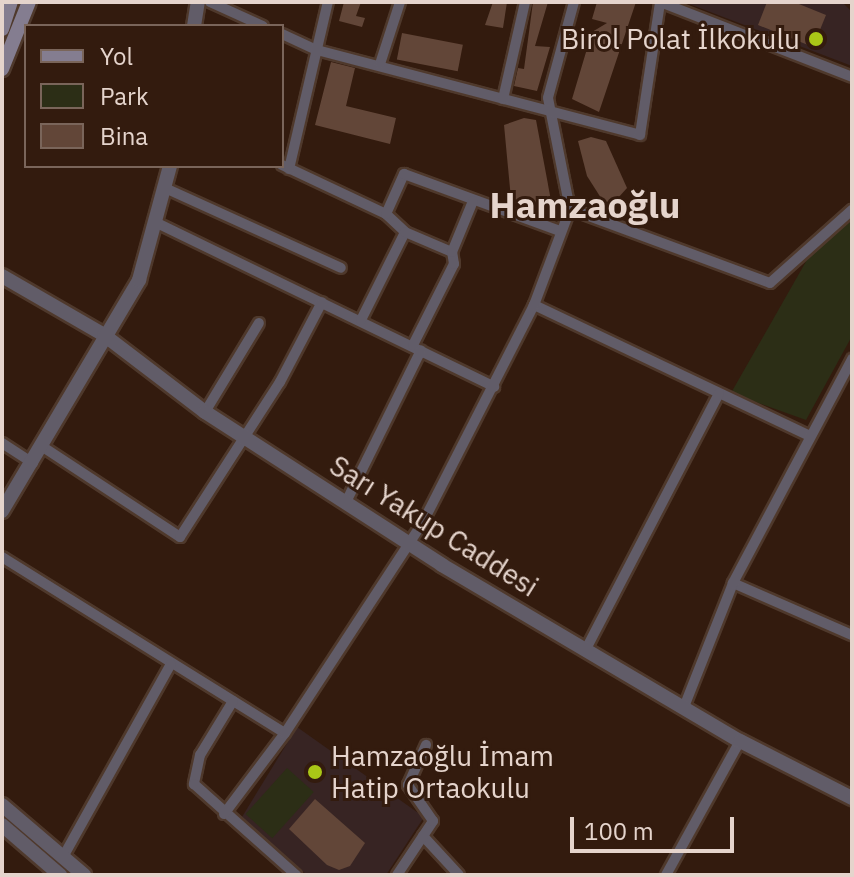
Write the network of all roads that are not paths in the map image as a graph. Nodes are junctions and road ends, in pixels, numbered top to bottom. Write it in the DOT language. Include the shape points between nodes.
graph roads {
  1 [pos="11,2"];
  2 [pos="29,2"];
  3 [pos="198,2"];
  4 [pos="210,2"];
  5 [pos="328,2"];
  6 [pos="400,2"];
  7 [pos="525,2"];
  8 [pos="574,2"];
  9 [pos="660,2"];
  10 [pos="194,24"];
  11 [pos="259,24"];
  12 [pos="2,29"];
  13 [pos="284,35"];
  14 [pos="317,50"];
  15 [pos="380,64"];
  16 [pos="2,69"];
  17 [pos="852,77"];
  18 [pos="503,99"];
  19 [pos="555,115"];
  20 [pos="285,167"];
  21 [pos="170,168"];
  22 [pos="165,188"];
  23 [pos="473,201"];
  24 [pos="570,209"];
  25 [pos="852,210"];
  26 [pos="386,214"];
  27 [pos="157,223"];
  28 [pos="560,231"];
  29 [pos="405,232"];
  30 [pos="452,252"];
  31 [pos="341,268"];
  32 [pos="2,276"];
  33 [pos="322,302"];
  34 [pos="534,305"];
  35 [pos="361,320"];
  36 [pos="259,323"];
  37 [pos="104,335"];
  38 [pos="417,348"];
  39 [pos="852,359"];
  40 [pos="494,387"];
  41 [pos="719,394"];
  42 [pos="205,412"];
  43 [pos="808,435"];
  44 [pos="243,436"];
  45 [pos="2,443"];
  46 [pos="43,447"];
  47 [pos="33,463"];
  48 [pos="346,502"];
  49 [pos="3,508"];
  50 [pos="409,543"];
  51 [pos="2,557"];
  52 [pos="733,583"];
  53 [pos="852,635"];
  54 [pos="586,649"];
  55 [pos="171,664"];
  56 [pos="233,701"];
  57 [pos="684,707"];
  58 [pos="285,733"];
  59 [pos="740,741"];
  60 [pos="426,745"];
  61 [pos="852,798"];
  62 [pos="2,805"];
  63 [pos="224,814"];
  64 [pos="2,825"];
  65 [pos="423,836"];
  66 [pos="63,857"];
  67 [pos="443,864"];
  68 [pos="60,875"];
  69 [pos="84,875"];
  70 [pos="295,875"];
  71 [pos="397,875"];
  72 [pos="435,875"];
  73 [pos="459,875"];
  74 [pos="666,875"];
  1 -- 12 [label="main road"];
  2 -- 16 [label="main road"];
  3 -- 10 [label="street"];
  4 -- 11 [label="street"];
  5 -- 14 [label="street"];
  6 -- 15 [label="street"];
  7 -- 18 [label="street"];
  8 -- 19 [label="street" via="548,98"];
  9 -- 17 [label="street"];
  9 -- 19 [label="street" via="640,135"];
  13 -- 14 [label="street"];
  14 -- 15 [label="street"];
  14 -- 20 [label="street"];
  15 -- 18 [label="street"];
  18 -- 19 [label="street"];
  19 -- 24 [label="street"];
  20 -- 26 [label="street"];
  21 -- 22 [label="street"];
  22 -- 27 [label="street"];
  22 -- 31 [label="street"];
  23 -- 26 [label="street" via="404,174"];
  23 -- 28 [label="street"];
  23 -- 30 [label="street"];
  24 -- 25 [label="street" via="770,283"];
  24 -- 28 [label="street"];
  26 -- 29 [label="street"];
  27 -- 33 [label="street"];
  27 -- 37 [label="street" via="139,280"];
  28 -- 34 [label="street"];
  29 -- 30 [label="street"];
  29 -- 35 [label="street"];
  30 -- 38 [label="street" via="454,264"];
  32 -- 37 [label="street, Sarı Yakup Caddesi"];
  33 -- 35 [label="street"];
  33 -- 44 [label="street" via="280,382"];
  34 -- 40 [label="street"];
  34 -- 41 [label="street"];
  35 -- 38 [label="street"];
  36 -- 42 [label="street"];
  37 -- 42 [label="street, Sarı Yakup Caddesi"];
  37 -- 46 [label="street"];
  38 -- 40 [label="street"];
  38 -- 48 [label="street"];
  39 -- 43 [label="street"];
  40 -- 50 [label="street"];
  41 -- 43 [label="street"];
  41 -- 54 [label="street"];
  42 -- 44 [label="street, Sarı Yakup Caddesi"];
  43 -- 52 [label="street"];
  44 -- 46 [label="street" via="180,537"];
  44 -- 48 [label="street, Sarı Yakup Caddesi"];
  45 -- 47 [label="street"];
  46 -- 47 [label="street"];
  47 -- 49 [label="street"];
  48 -- 50 [label="street, Sarı Yakup Caddesi"];
  50 -- 54 [label="street, Sarı Yakup Caddesi"];
  50 -- 58 [label="street"];
  51 -- 55 [label="street"];
  52 -- 53 [label="street"];
  52 -- 57 [label="street"];
  54 -- 57 [label="street, Sarı Yakup Caddesi"];
  55 -- 56 [label="street"];
  55 -- 66 [label="street"];
  56 -- 58 [label="street"];
  56 -- 63 [label="street" via="193,777"];
  57 -- 59 [label="street, Sarı Yakup Caddesi"];
  58 -- 63 [label="street"];
  59 -- 61 [label="street, Sarı Yakup Caddesi"];
  59 -- 74 [label="street"];
  60 -- 65 [label="street" via="408,785 433,821"];
  62 -- 66 [label="street"];
  63 -- 70 [label="street"];
  64 -- 68 [label="street"];
  65 -- 67 [label="street"];
  65 -- 71 [label="street"];
  66 -- 69 [label="street"];
  67 -- 72 [label="street"];
  67 -- 73 [label="street"];
}
